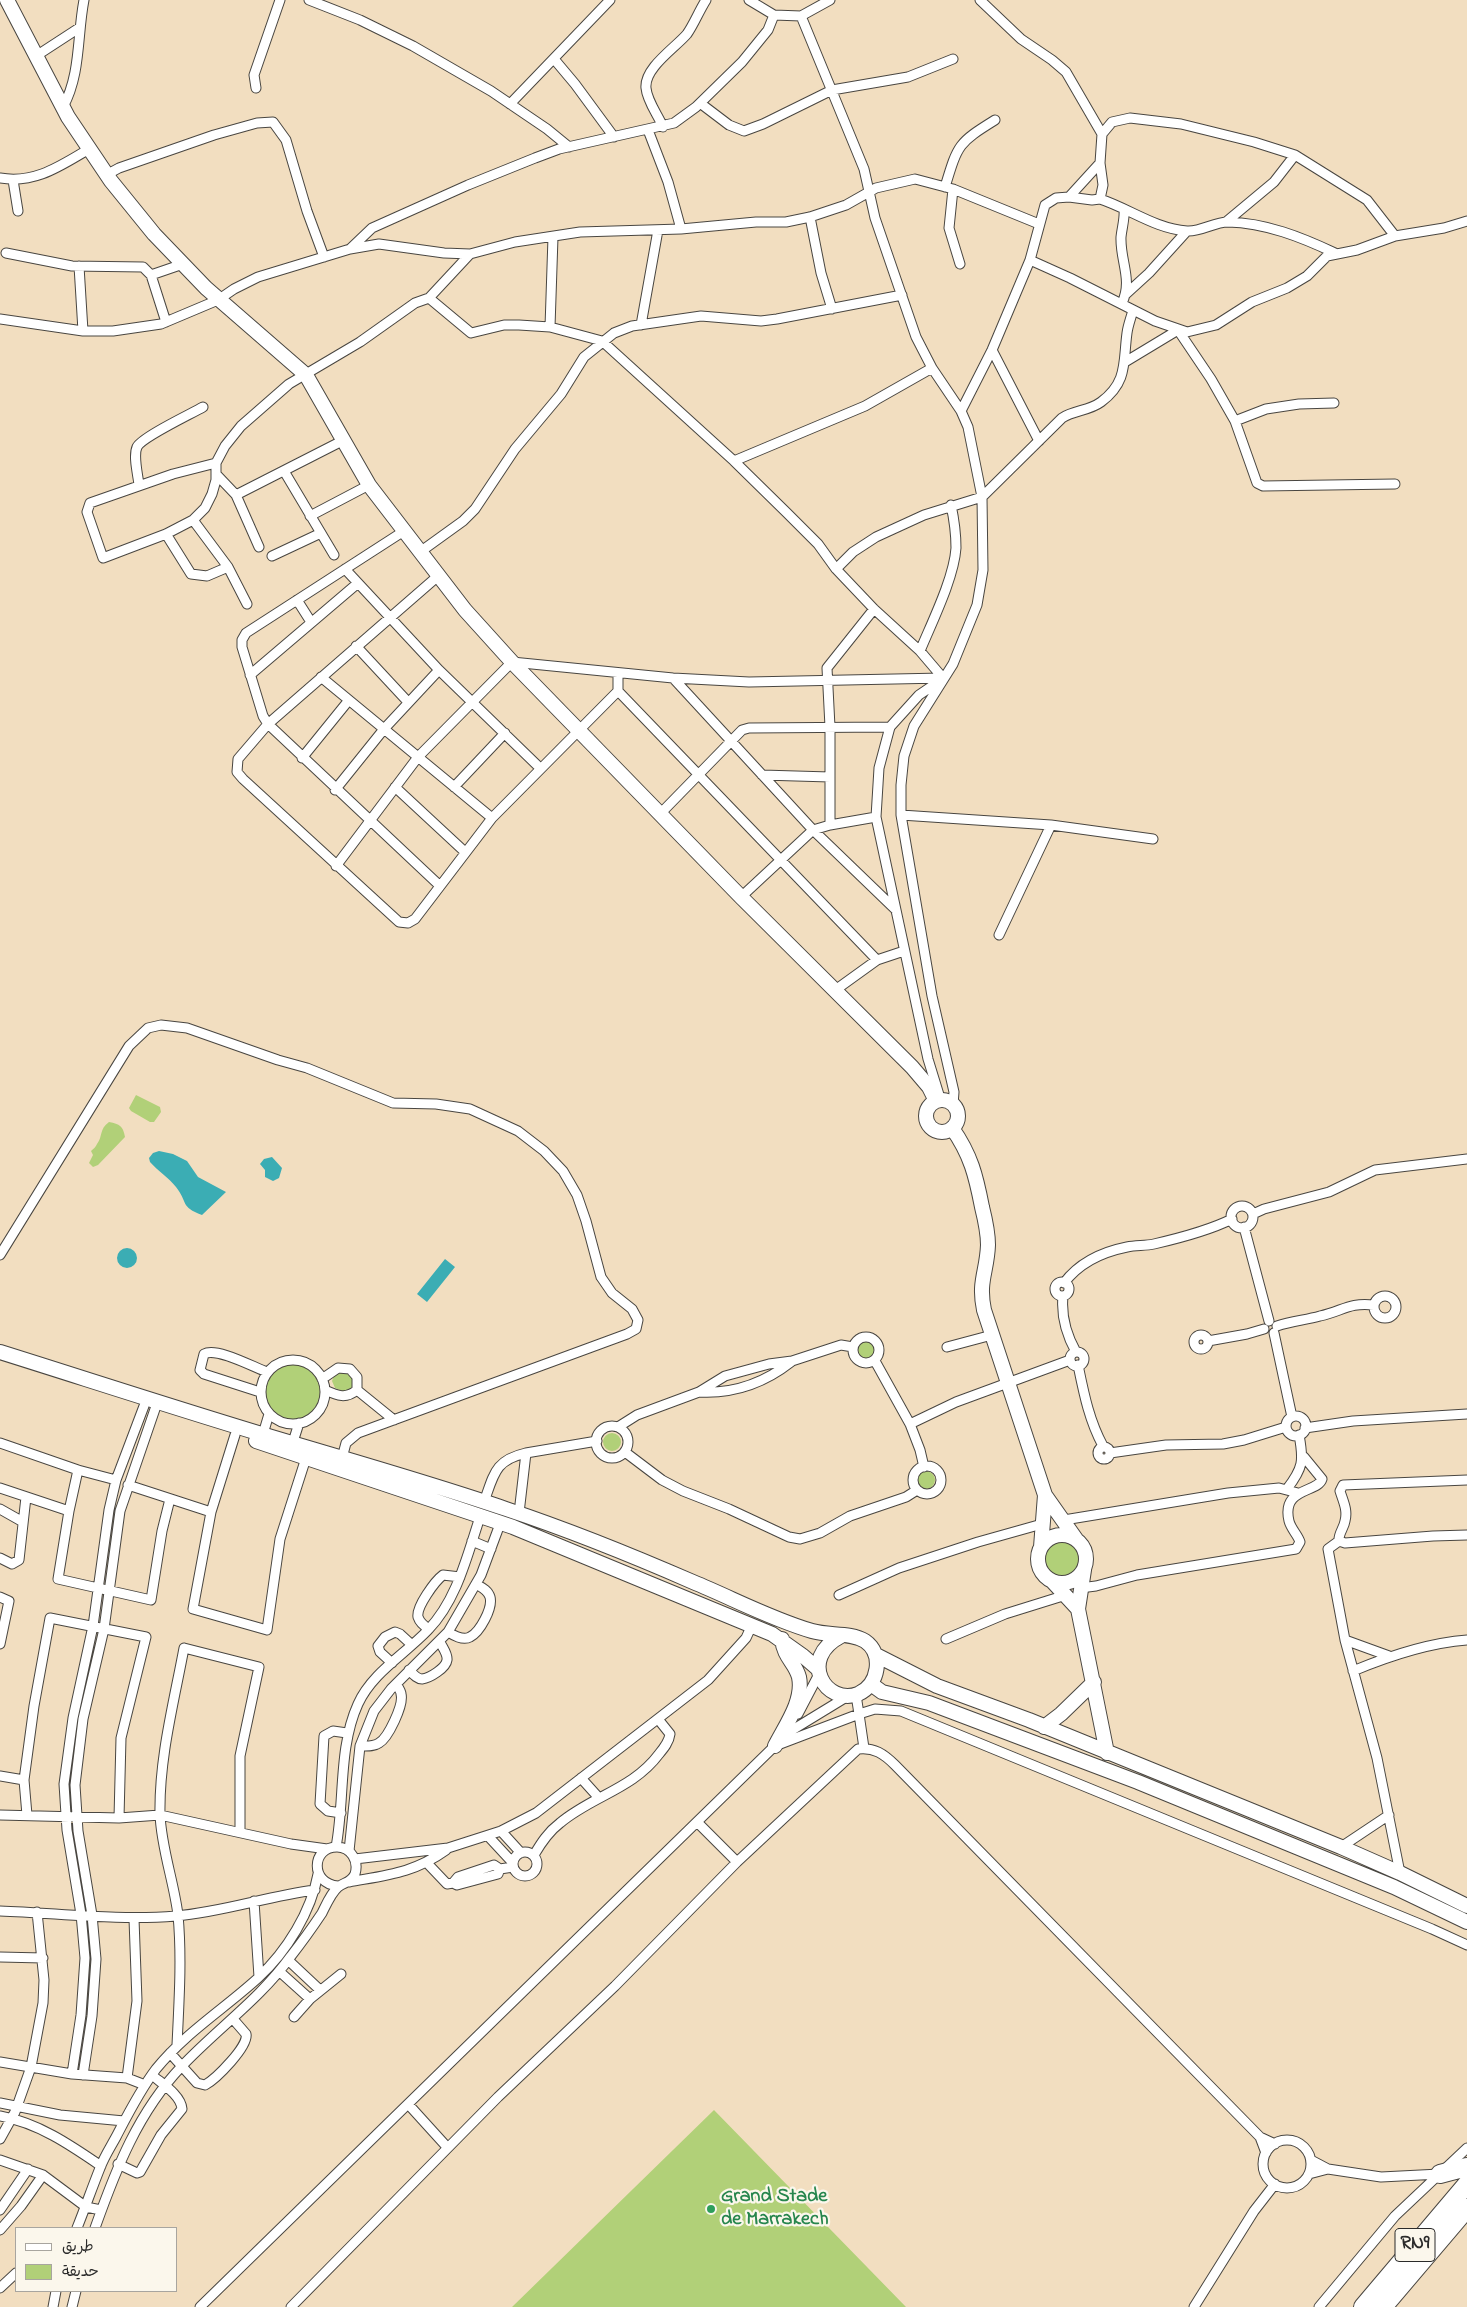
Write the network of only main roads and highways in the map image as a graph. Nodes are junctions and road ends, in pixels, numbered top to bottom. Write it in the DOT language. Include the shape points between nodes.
graph roads {
  1 [pos="1467,2167"];
  2 [pos="1440,2174"];
  3 [pos="1467,2184"];
  4 [pos="1467,2208"];
  5 [pos="1363,2307"];
  6 [pos="1383,2307"];
  1 -- 2 [label="highway"];
  3 -- 5 [label="highway, RN9"];
  4 -- 6 [label="highway, RN9"];
}
